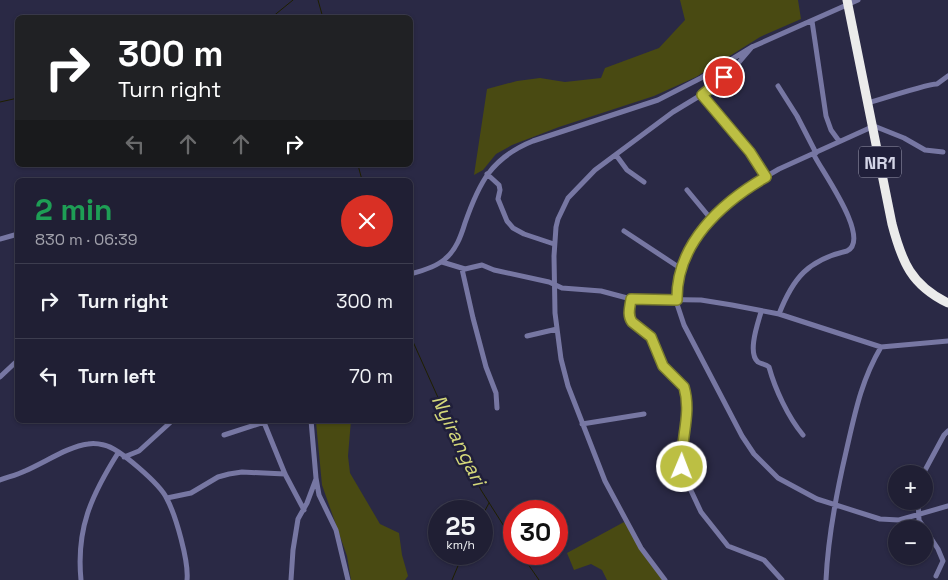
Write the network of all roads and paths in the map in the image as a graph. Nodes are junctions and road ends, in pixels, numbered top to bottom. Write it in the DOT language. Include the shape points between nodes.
graph roads {
  1 [pos="858,0"];
  2 [pos="847,2"];
  3 [pos="812,21"];
  4 [pos="752,47"];
  5 [pos="948,76"];
  6 [pos="778,86"];
  7 [pos="702,95"];
  8 [pos="868,103"];
  9 [pos="874,126"];
  10 [pos="839,141"];
  11 [pos="943,152"];
  12 [pos="815,154"];
  13 [pos="616,155"];
  14 [pos="487,174"];
  15 [pos="766,177"];
  16 [pos="644,182"];
  17 [pos="688,190"];
  18 [pos="711,219"];
  19 [pos="624,231"];
  20 [pos="15,235"];
  21 [pos="0,238"];
  22 [pos="554,244"];
  23 [pos="442,262"];
  24 [pos="680,268"];
  25 [pos="462,269"];
  26 [pos="413,273"];
  27 [pos="554,284"];
  28 [pos="631,299"];
  29 [pos="677,300"];
  30 [pos="948,303"];
  31 [pos="761,312"];
  32 [pos="779,314"];
  33 [pos="557,329"];
  34 [pos="527,336"];
  35 [pos="948,341"];
  36 [pos="881,347"];
  37 [pos="15,363"];
  38 [pos="0,377"];
  39 [pos="497,408"];
  40 [pos="644,414"];
  41 [pos="170,423"];
  42 [pos="257,423"];
  43 [pos="264,423"];
  44 [pos="311,423"];
  45 [pos="582,424"];
  46 [pos="948,431"];
  47 [pos="224,435"];
  48 [pos="803,435"];
  49 [pos="118,454"];
  50 [pos="124,457"];
  51 [pos="929,465"];
  52 [pos="284,474"];
  53 [pos="316,478"];
  54 [pos="0,480"];
  55 [pos="167,498"];
  56 [pos="835,505"];
  57 [pos="948,506"];
  58 [pos="304,510"];
  59 [pos="918,510"];
  60 [pos="918,515"];
  61 [pos="936,576"];
  62 [pos="81,580"];
  63 [pos="187,580"];
  64 [pos="291,580"];
  65 [pos="348,580"];
  66 [pos="665,580"];
  67 [pos="782,580"];
  68 [pos="826,580"];
  1 -- 2 [label="street"];
  2 -- 3 [label="street"];
  2 -- 8 [label="highway, NR1"];
  3 -- 4 [label="street"];
  3 -- 10 [label="street" via="826,116"];
  4 -- 7 [label="street"];
  4 -- 14 [label="street" via="658,100 523,145 503,157"];
  5 -- 8 [label="street" via="937,84"];
  6 -- 12 [label="street"];
  7 -- 13 [label="street" via="673,112"];
  7 -- 15 [label="street" via="750,152"];
  8 -- 9 [label="highway, NR1"];
  9 -- 10 [label="street"];
  9 -- 11 [label="street" via="925,150"];
  9 -- 30 [label="highway, NR1" via="892,224 904,262 918,283"];
  10 -- 12 [label="street"];
  12 -- 15 [label="street"];
  12 -- 32 [label="street" via="850,219 853,245 847,251 819,260 804,271"];
  13 -- 16 [label="street" via="627,170"];
  13 -- 22 [label="street" via="595,170 568,198 558,219"];
  14 -- 22 [label="street" via="499,185 498,200 506,221 524,234"];
  14 -- 23 [label="street" via="455,248"];
  15 -- 18 [label="street" via="735,197"];
  17 -- 18 [label="street"];
  18 -- 24 [label="street" via="687,252"];
  19 -- 24 [label="street"];
  20 -- 21 [label="street"];
  22 -- 27 [label="street"];
  23 -- 25 [label="street"];
  23 -- 26 [label="street"];
  24 -- 29 [label="street"];
  25 -- 27 [label="street" via="482,264 494,270"];
  25 -- 39 [label="street" via="472,318 496,393"];
  27 -- 28 [label="street"];
  27 -- 33 [label="street"];
  28 -- 29 [label="street"];
  28 -- 67 [label="street" via="630,319 651,337 663,366 684,387 687,423 682,467 698,506 728,546 764,560"];
  29 -- 31 [label="street" via="701,300"];
  29 -- 56 [label="street" via="684,326 754,454 784,482"];
  31 -- 32 [label="street"];
  31 -- 48 [label="street" via="753,354 758,362 769,366 776,390"];
  32 -- 36 [label="street"];
  33 -- 34 [label="street"];
  33 -- 45 [label="street" via="568,386"];
  35 -- 36 [label="street"];
  36 -- 56 [label="street" via="858,397"];
  37 -- 38 [label="street"];
  40 -- 45 [label="street"];
  41 -- 50 [label="street" via="139,451"];
  42 -- 47 [label="street"];
  43 -- 52 [label="street"];
  44 -- 53 [label="street"];
  45 -- 66 [label="street" via="613,498 641,548"];
  46 -- 51 [label="street"];
  49 -- 50 [label="street"];
  49 -- 54 [label="street" via="105,445 88,444"];
  49 -- 62 [label="street" via="96,491 83,526 79,560"];
  50 -- 55 [label="street" via="141,469"];
  52 -- 55 [label="street" via="230,474 218,477 191,493"];
  52 -- 58 [label="street"];
  53 -- 58 [label="street"];
  53 -- 65 [label="street" via="322,504 336,530"];
  55 -- 63 [label="street" via="186,556"];
  56 -- 60 [label="street" via="889,520"];
  56 -- 68 [label="street" via="829,534"];
  57 -- 60 [label="street"];
  58 -- 64 [label="street" via="298,521"];
  59 -- 60 [label="street"];
  60 -- 61 [label="street" via="942,556 942,565"];
}
